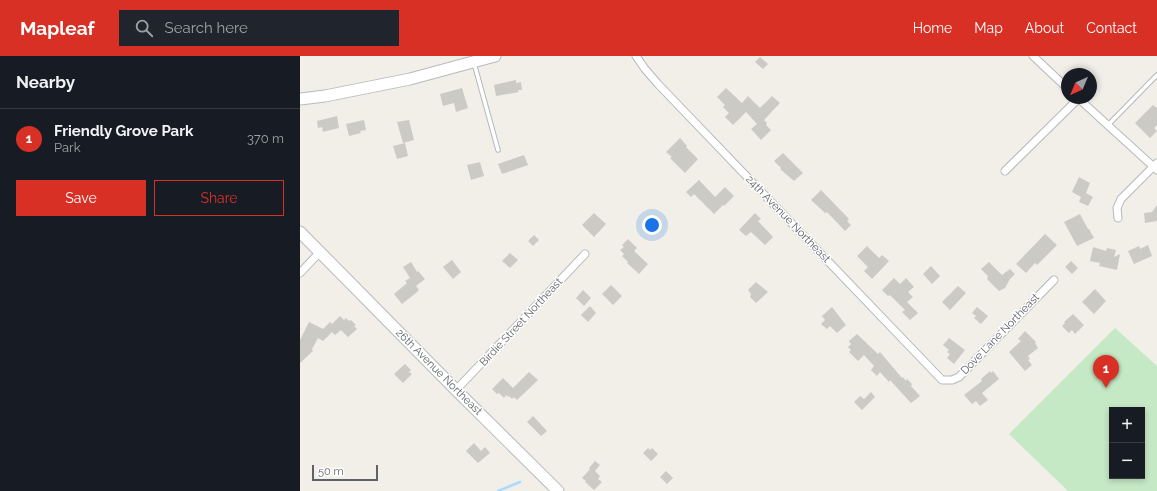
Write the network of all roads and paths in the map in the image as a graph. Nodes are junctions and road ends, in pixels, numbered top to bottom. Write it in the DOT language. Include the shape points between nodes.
graph roads {
  1 [pos="495,56"];
  2 [pos="636,56"];
  3 [pos="1033,56"];
  4 [pos="473,62"];
  5 [pos="1157,75"];
  6 [pos="1061,82"];
  7 [pos="300,99"];
  8 [pos="1072,104"];
  9 [pos="1085,104"];
  10 [pos="1108,125"];
  11 [pos="498,150"];
  12 [pos="1156,167"];
  13 [pos="1005,171"];
  14 [pos="1118,218"];
  15 [pos="300,232"];
  16 [pos="320,252"];
  17 [pos="585,254"];
  18 [pos="300,273"];
  19 [pos="1054,280"];
  20 [pos="942,380"];
  21 [pos="456,390"];
  22 [pos="558,491"];
  1 -- 4 [label="street"];
  2 -- 20 [label="street, 24th Avenue Northeast" via="658,84"];
  3 -- 6 [label="street"];
  4 -- 7 [label="street" via="410,79"];
  4 -- 11 [label="lane"];
  5 -- 10 [label="lane"];
  8 -- 13 [label="street"];
  9 -- 10 [label="street"];
  10 -- 12 [label="street"];
  12 -- 14 [label="street" via="1121,199 1117,208"];
  15 -- 16 [label="street, 26th Avenue Northeast"];
  16 -- 18 [label="street"];
  16 -- 21 [label="street, 26th Avenue Northeast"];
  17 -- 21 [label="street, Birdie Street Northeast"];
  19 -- 20 [label="street, Dove Lane Northeast" via="959,377"];
  21 -- 22 [label="street, 26th Avenue Northeast"];
}
